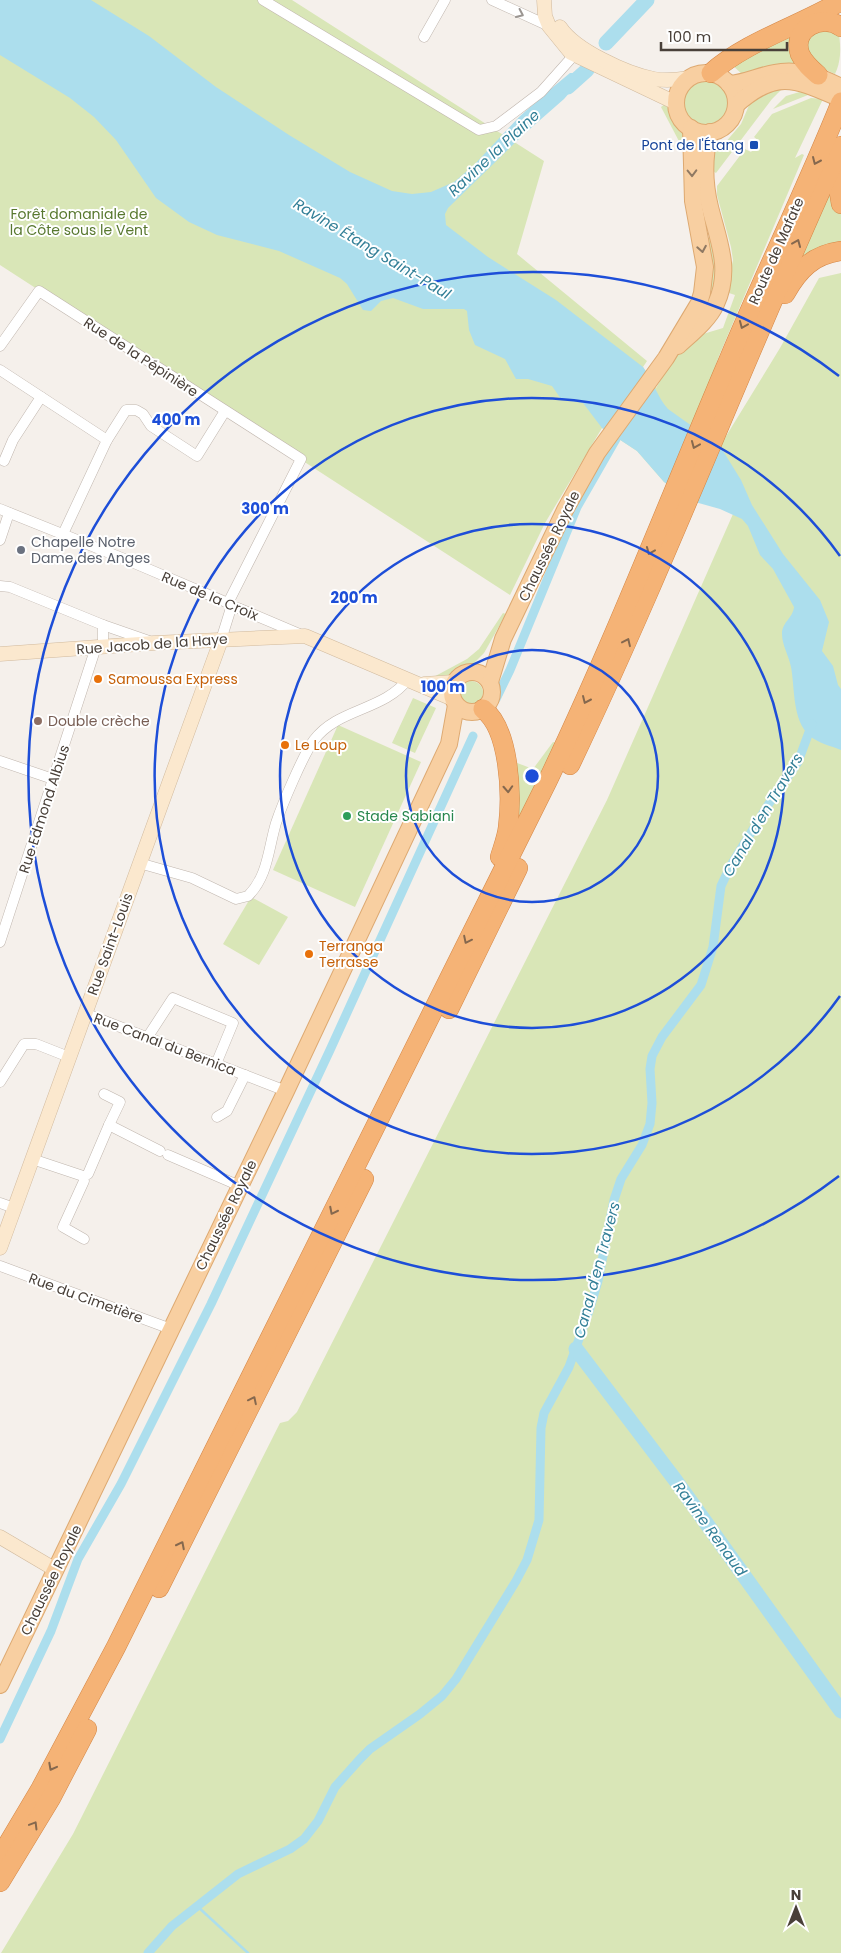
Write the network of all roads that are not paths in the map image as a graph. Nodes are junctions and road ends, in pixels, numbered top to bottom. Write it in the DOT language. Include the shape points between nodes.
graph roads {
  1 [pos="263,0"];
  2 [pos="445,0"];
  3 [pos="492,0"];
  4 [pos="544,0"];
  5 [pos="552,0"];
  6 [pos="841,1"];
  7 [pos="549,26"];
  8 [pos="841,27"];
  9 [pos="424,37"];
  10 [pos="574,55"];
  11 [pos="711,73"];
  12 [pos="818,75"];
  13 [pos="689,78"];
  14 [pos="729,84"];
  15 [pos="841,87"];
  16 [pos="676,103"];
  17 [pos="736,105"];
  18 [pos="839,106"];
  19 [pos="691,128"];
  20 [pos="710,132"];
  21 [pos="841,146"];
  22 [pos="841,163"];
  23 [pos="841,204"];
  24 [pos="841,250"];
  25 [pos="0,346"];
  26 [pos="666,358"];
  27 [pos="0,370"];
  28 [pos="742,374"];
  29 [pos="41,397"];
  30 [pos="225,411"];
  31 [pos="107,440"];
  32 [pos="4,462"];
  33 [pos="5,511"];
  34 [pos="675,511"];
  35 [pos="62,534"];
  36 [pos="0,540"];
  37 [pos="0,586"];
  38 [pos="230,606"];
  39 [pos="103,626"];
  40 [pos="305,636"];
  41 [pos="503,639"];
  42 [pos="221,640"];
  43 [pos="154,643"];
  44 [pos="100,647"];
  45 [pos="0,654"];
  46 [pos="473,671"];
  47 [pos="414,682"];
  48 [pos="454,682"];
  49 [pos="490,682"];
  50 [pos="454,702"];
  51 [pos="479,710"];
  52 [pos="449,744"];
  53 [pos="0,761"];
  54 [pos="53,779"];
  55 [pos="139,863"];
  56 [pos="477,919"];
  57 [pos="0,942"];
  58 [pos="84,1013"];
  59 [pos="147,1038"];
  60 [pos="69,1057"];
  61 [pos="216,1064"];
  62 [pos="245,1075"];
  63 [pos="0,1082"];
  64 [pos="286,1091"];
  65 [pos="104,1094"];
  66 [pos="217,1117"];
  67 [pos="109,1125"];
  68 [pos="32,1159"];
  69 [pos="85,1177"];
  70 [pos="240,1186"];
  71 [pos="0,1203"];
  72 [pos="14,1208"];
  73 [pos="84,1239"];
  74 [pos="0,1248"];
  75 [pos="0,1266"];
  76 [pos="171,1330"];
  77 [pos="0,1537"];
  78 [pos="56,1570"];
  79 [pos="0,1685"];
  80 [pos="0,1857"];
  81 [pos="0,1882"];
  1 -- 10 [label="street" via="480,130 496,126 541,92"];
  2 -- 9 [label="street"];
  3 -- 7 [label="street, one-way"];
  4 -- 7 [label="street"];
  5 -- 13 [label="street" via="557,22 563,31 585,49 641,76 670,81"];
  6 -- 11 [label="highway" via="742,51"];
  7 -- 10 [label="street"];
  8 -- 12 [label="highway" via="822,22 808,26 798,40 804,62"];
  10 -- 16 [label="street"];
  11 -- 13 [label="main road"];
  11 -- 14 [label="main road"];
  12 -- 14 [label="main road" via="775,73 744,83"];
  12 -- 15 [label="main road"];
  13 -- 16 [label="main road" via="679,89"];
  14 -- 17 [label="main road"];
  16 -- 19 [label="main road" via="680,118"];
  17 -- 18 [label="main road" via="771,82 796,81"];
  17 -- 20 [label="main road" via="730,120"];
  18 -- 34 [label="highway, Route de Mafate, one-way" via="713,400"];
  19 -- 20 [label="main road"];
  19 -- 26 [label="main road, one-way" via="693,201 705,278 699,303"];
  20 -- 26 [label="main road" via="705,155 707,191 722,250 721,290 711,312"];
  28 -- 21 [label="highway, Route de Mafate, one-way"];
  22 -- 23 [label="highway" via="838,185"];
  24 -- 28 [label="highway" via="821,255 803,268 788,289"];
  25 -- 30 [label="street, Rue de la Pépinière" via="39,291"];
  26 -- 41 [label="main road, Chaussée Royale" via="597,453 565,510"];
  27 -- 29 [label="street"];
  28 -- 34 [label="highway, Route de Mafate" via="717,434"];
  29 -- 31 [label="street"];
  29 -- 32 [label="street" via="13,440"];
  30 -- 31 [label="street" via="196,456 151,426 136,410 126,410"];
  30 -- 38 [label="street, Rue de la Pépinière" via="301,460"];
  31 -- 35 [label="street"];
  33 -- 35 [label="street, Rue de la Croix"];
  33 -- 36 [label="street"];
  34 -- 56 [label="highway, one-way" via="585,703"];
  81 -- 34 [label="highway, one-way" via="51,1798 128,1651 597,708 639,616"];
  35 -- 38 [label="street, Rue de la Croix"];
  37 -- 39 [label="street" via="10,587"];
  38 -- 40 [label="street, Rue de la Croix"];
  38 -- 42 [label="street"];
  39 -- 43 [label="street"];
  39 -- 44 [label="street, Rue Edmond Albius"];
  40 -- 42 [label="street, Rue Jacob de la Haye"];
  40 -- 47 [label="street, Rue de la Croix"];
  41 -- 46 [label="main road, Chaussée Royale"];
  41 -- 49 [label="main road, Chaussée Royale"];
  42 -- 43 [label="street, Rue Jacob de la Haye"];
  42 -- 55 [label="street, Rue Saint-Louis"];
  43 -- 44 [label="street, Rue Jacob de la Haye"];
  44 -- 45 [label="street, Rue Jacob de la Haye"];
  44 -- 54 [label="street, Rue Edmond Albius"];
  46 -- 48 [label="main road" via="462,674"];
  46 -- 49 [label="main road" via="483,674"];
  47 -- 48 [label="street, Rue de la Croix"];
  47 -- 50 [label="street, Rue de la Croix"];
  47 -- 55 [label="street" via="388,698 334,721 314,740 276,822 262,878 248,896 236,899 192,878"];
  48 -- 50 [label="main road" via="451,692"];
  49 -- 51 [label="main road" via="492,694"];
  50 -- 51 [label="main road" via="462,710"];
  50 -- 52 [label="main road, Chaussée Royale"];
  51 -- 52 [label="main road, Chaussée Royale"];
  51 -- 56 [label="highway, one-way" via="494,719 502,740 509,807 506,838"];
  52 -- 64 [label="main road, Chaussée Royale"];
  53 -- 54 [label="street"];
  54 -- 57 [label="street, Rue Edmond Albius"];
  55 -- 58 [label="street, Rue Saint-Louis"];
  56 -- 80 [label="highway, one-way" via="408,1065 116,1647 41,1788"];
  58 -- 59 [label="street, Rue Canal du Bernica"];
  58 -- 60 [label="street, Rue Saint-Louis"];
  59 -- 61 [label="street, Rue Canal du Bernica"];
  59 -- 61 [label="street" via="173,998 233,1023"];
  60 -- 63 [label="street" via="36,1044 24,1044"];
  60 -- 68 [label="street, Rue Saint-Louis"];
  61 -- 62 [label="street, Rue Canal du Bernica"];
  62 -- 64 [label="street, Rue Canal du Bernica"];
  62 -- 66 [label="street, Rue Canal du Bernica" via="227,1110"];
  64 -- 70 [label="main road, Chaussée Royale"];
  65 -- 67 [label="street" via="120,1102"];
  67 -- 69 [label="street"];
  67 -- 70 [label="street"];
  68 -- 69 [label="street"];
  68 -- 72 [label="street, Rue Saint-Louis"];
  69 -- 73 [label="street" via="64,1227"];
  70 -- 76 [label="main road, Chaussée Royale"];
  71 -- 72 [label="street"];
  72 -- 74 [label="street, Rue Saint-Louis"];
  75 -- 76 [label="street, Rue du Cimetière"];
  76 -- 78 [label="main road, Chaussée Royale"];
  77 -- 78 [label="street"];
  78 -- 79 [label="main road, Chaussée Royale"];
}
